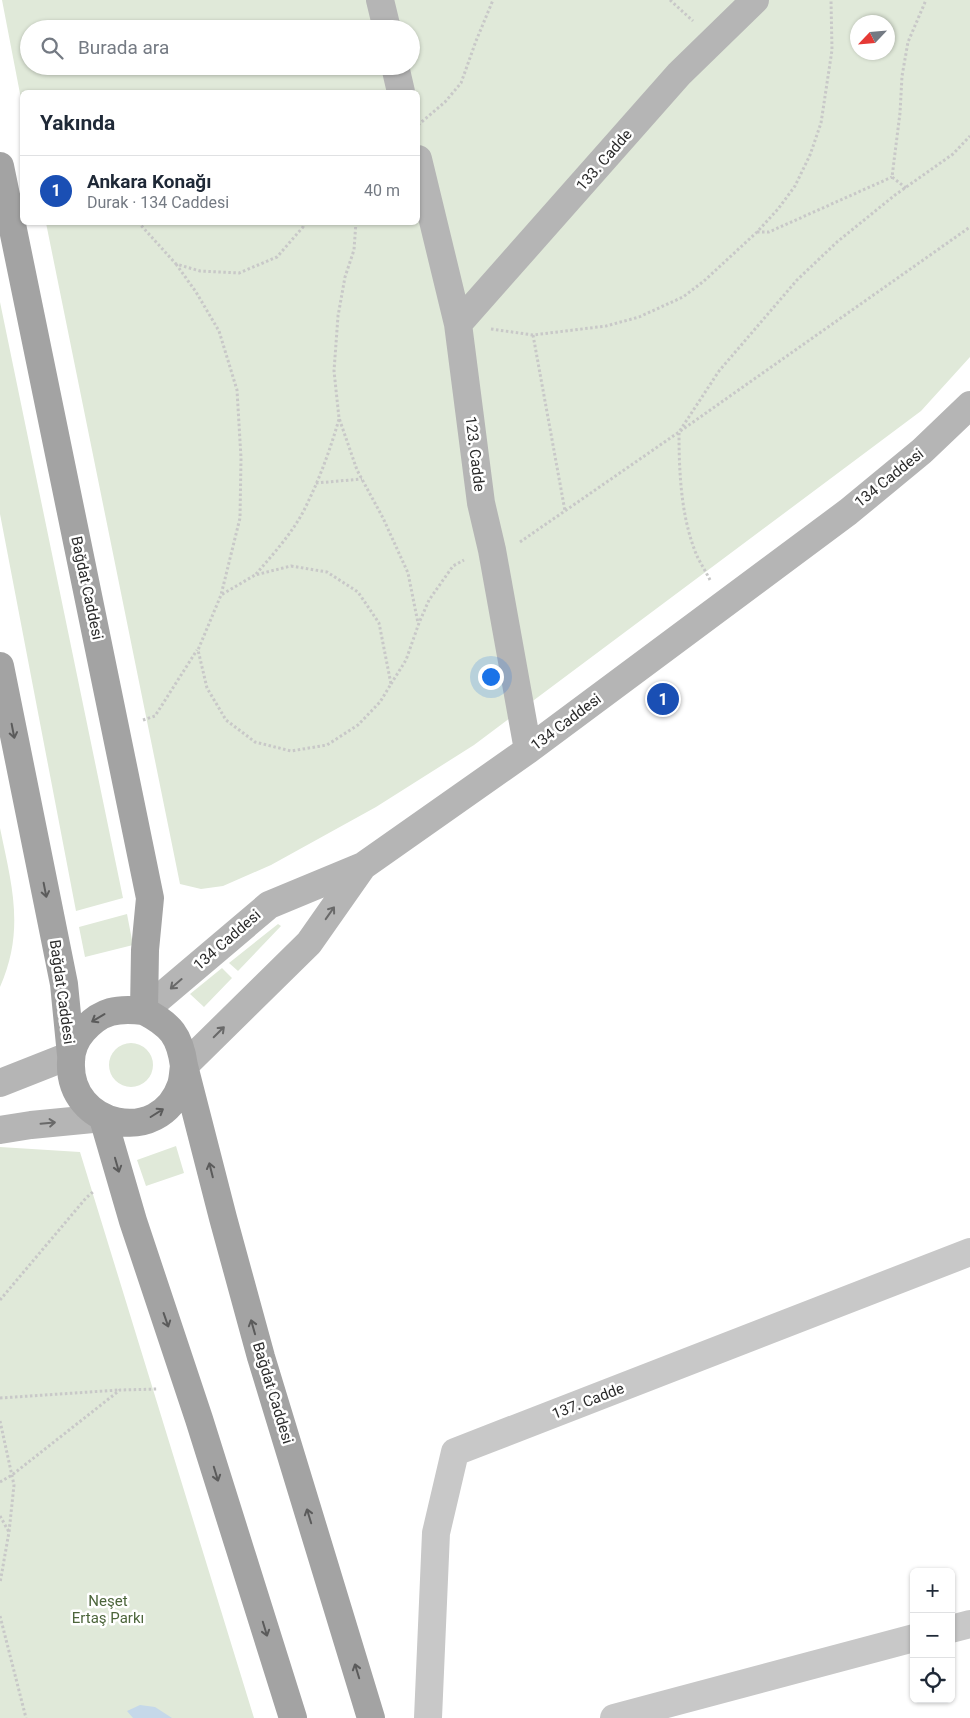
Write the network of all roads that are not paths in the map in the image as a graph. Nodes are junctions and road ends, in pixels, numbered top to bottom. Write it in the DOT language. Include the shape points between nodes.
graph roads {
  1 [pos="380,0"];
  2 [pos="755,0"];
  3 [pos="384,20"];
  4 [pos="396,75"];
  5 [pos="400,90"];
  6 [pos="0,166"];
  7 [pos="420,168"];
  8 [pos="458,324"];
  9 [pos="970,405"];
  10 [pos="0,666"];
  11 [pos="528,750"];
  12 [pos="363,866"];
  13 [pos="144,1011"];
  14 [pos="71,1054"];
  15 [pos="184,1066"];
  16 [pos="0,1083"];
  17 [pos="103,1118"];
  18 [pos="0,1130"];
  19 [pos="970,1252"];
  20 [pos="970,1624"];
  21 [pos="955,1627"];
  22 [pos="910,1639"];
  23 [pos="293,1718"];
  24 [pos="371,1718"];
  25 [pos="428,1718"];
  26 [pos="614,1718"];
  1 -- 3 [label="main road"];
  2 -- 8 [label="main road, 133. Cadde" via="679,74"];
  4 -- 5 [label="main road"];
  6 -- 13 [label="main road, Bağdat Caddesi" via="150,898"];
  7 -- 8 [label="main road, 123. Cadde"];
  8 -- 11 [label="main road, 123. Cadde" via="481,503"];
  9 -- 11 [label="main road, 134 Caddesi" via="922,452 848,512"];
  10 -- 14 [label="main road, Bağdat Caddesi, one-way" via="64,984"];
  11 -- 12 [label="main road, 134 Caddesi"];
  12 -- 13 [label="main road, 134 Caddesi, one-way" via="268,905"];
  15 -- 12 [label="main road, one-way" via="308,943"];
  13 -- 14 [label="main road, Bağdat Caddesi, one-way" via="125,1009 107,1013 90,1022 78,1037"];
  13 -- 15 [label="main road, Bağdat Caddesi" via="173,1032 182,1048"];
  14 -- 16 [label="main road"];
  14 -- 17 [label="main road, Bağdat Caddesi" via="70,1074 76,1092 87,1108"];
  17 -- 15 [label="main road, Bağdat Caddesi, one-way" via="122,1123 141,1122 158,1114 172,1102 181,1085"];
  24 -- 15 [label="main road, Bağdat Caddesi, one-way" via="261,1357"];
  18 -- 17 [label="main road, one-way"];
  17 -- 23 [label="main road, one-way" via="133,1222"];
  19 -- 25 [label="street, 137. Cadde" via="455,1452 436,1533"];
  20 -- 21 [label="street"];
  22 -- 26 [label="street"];
}
